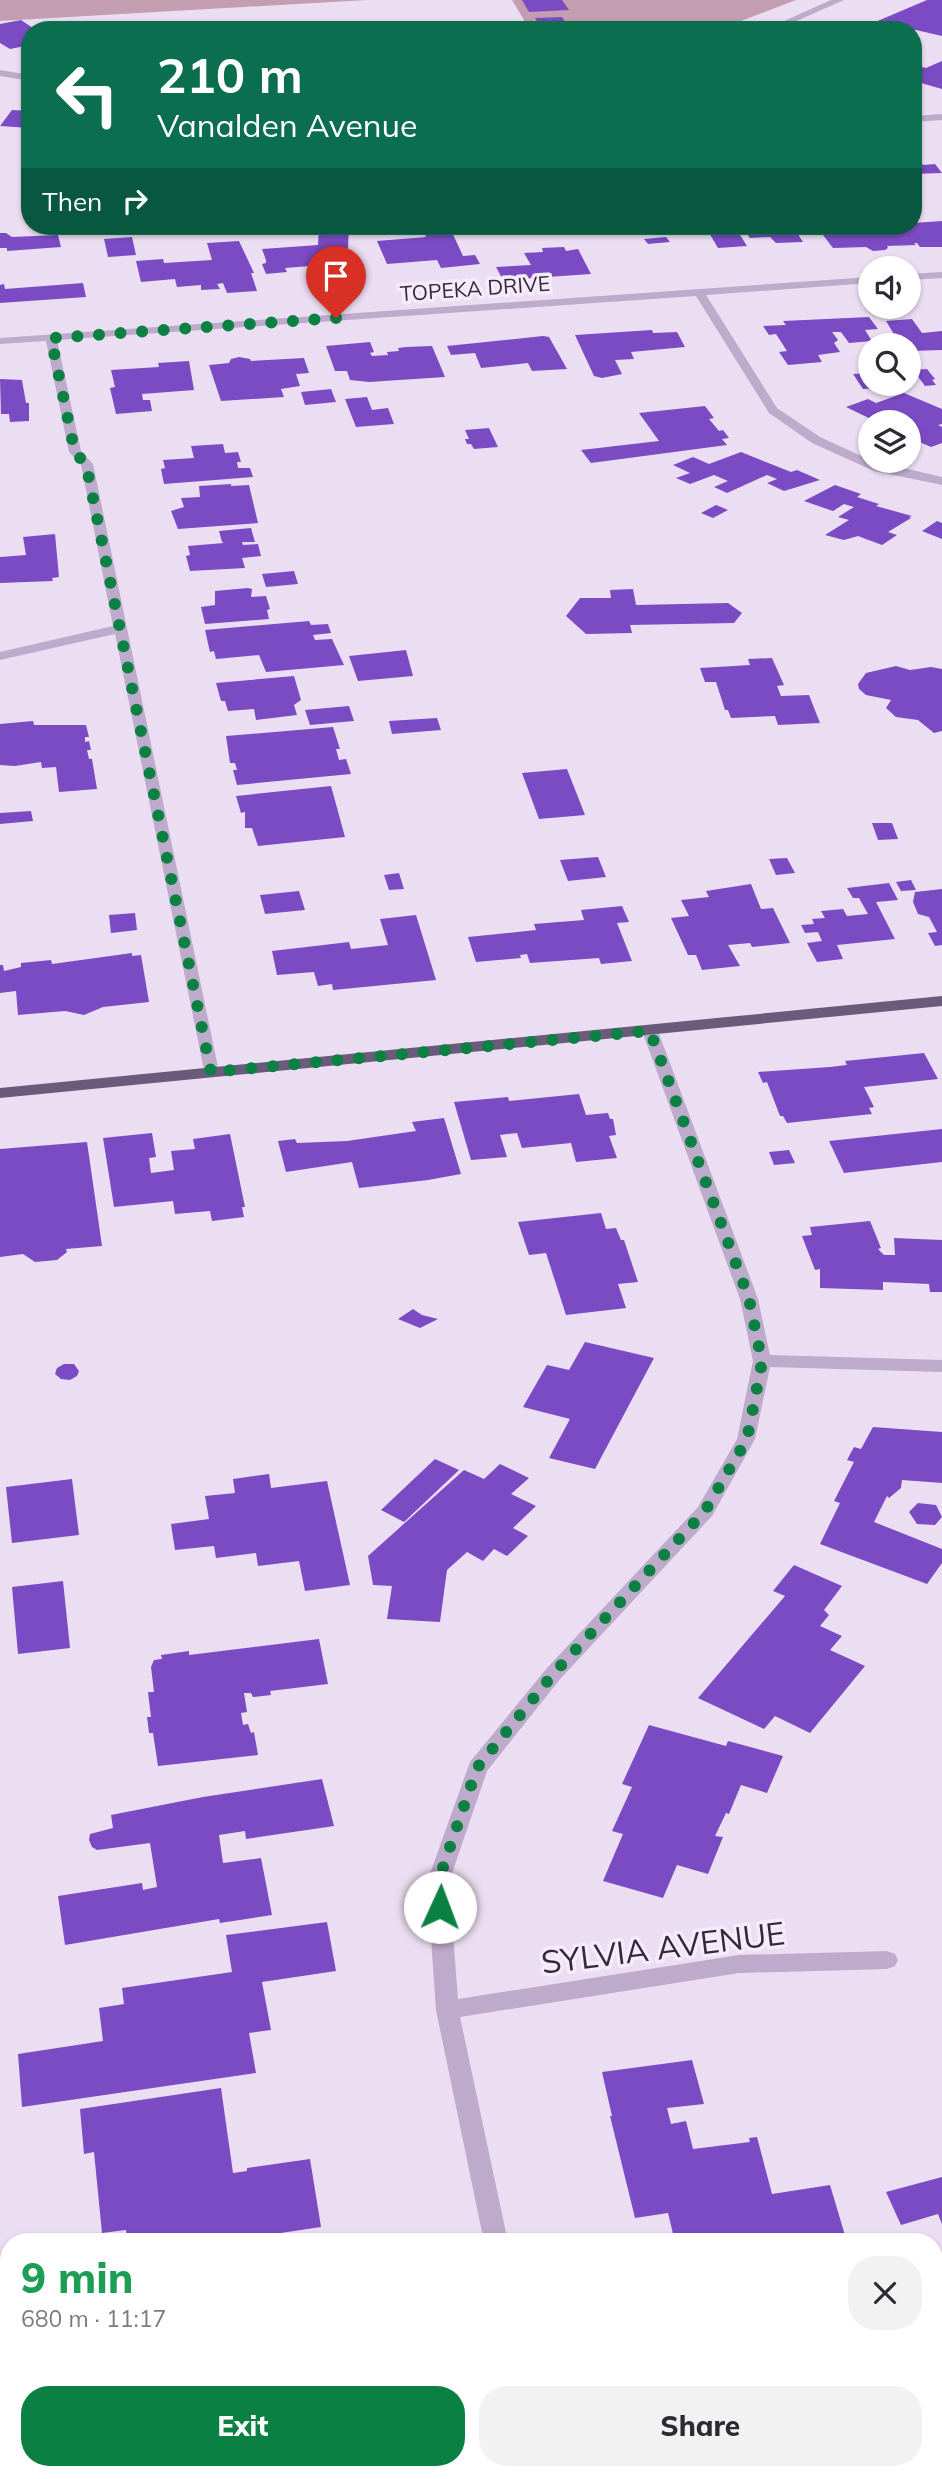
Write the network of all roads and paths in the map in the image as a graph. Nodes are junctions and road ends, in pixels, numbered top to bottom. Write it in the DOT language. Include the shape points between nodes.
graph roads {
  1 [pos="839,0"];
  2 [pos="789,21"];
  3 [pos="0,73"];
  4 [pos="21,76"];
  5 [pos="942,117"];
  6 [pos="922,118"];
  7 [pos="942,275"];
  8 [pos="921,276"];
  9 [pos="858,281"];
  10 [pos="699,292"];
  11 [pos="51,338"];
  12 [pos="0,341"];
  13 [pos="942,481"];
  14 [pos="118,629"];
  15 [pos="0,656"];
  16 [pos="942,1001"];
  17 [pos="650,1031"];
  18 [pos="211,1072"];
  19 [pos="0,1093"];
  20 [pos="762,1362"];
  21 [pos="942,1366"];
  22 [pos="887,1960"];
  23 [pos="447,2010"];
  24 [pos="494,2233"];
  1 -- 2 [label="street"];
  3 -- 4 [label="street"];
  5 -- 6 [label="street"];
  7 -- 8 [label="street"];
  9 -- 10 [label="street, TOPEKA DRIVE"];
  10 -- 11 [label="street, TOPEKA DRIVE"];
  10 -- 13 [label="street" via="773,410 816,440 878,468"];
  11 -- 12 [label="street, TOPEKA DRIVE"];
  11 -- 14 [label="street" via="75,453 86,464"];
  14 -- 15 [label="street"];
  14 -- 18 [label="street"];
  16 -- 17 [label="main road"];
  17 -- 18 [label="main road"];
  17 -- 20 [label="street" via="749,1299"];
  18 -- 19 [label="main road"];
  20 -- 21 [label="street"];
  20 -- 23 [label="street" via="747,1439 705,1511 554,1673 477,1768 438,1882"];
  22 -- 23 [label="street, SYLVIA AVENUE" via="739,1964"];
  23 -- 24 [label="street"];
}
